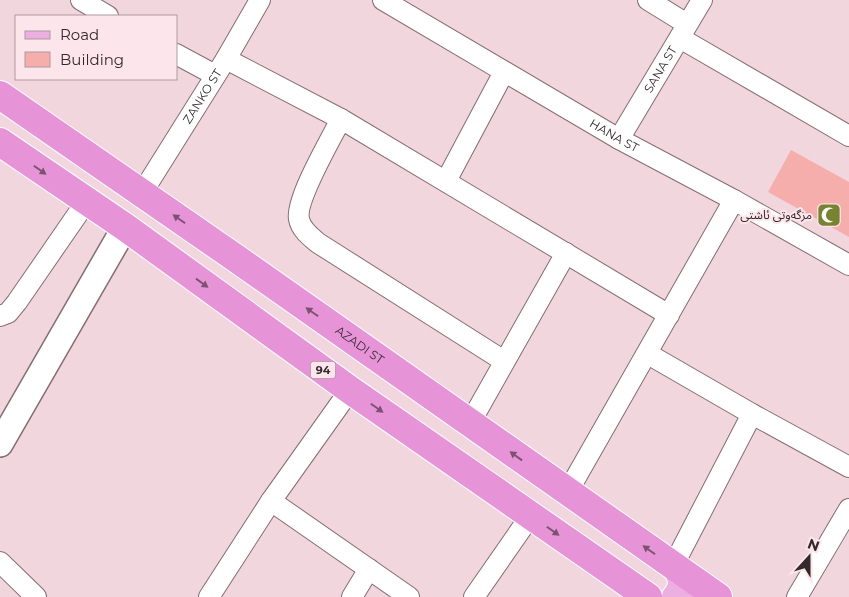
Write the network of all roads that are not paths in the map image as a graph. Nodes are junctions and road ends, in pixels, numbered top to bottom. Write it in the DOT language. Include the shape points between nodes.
graph roads {
  1 [pos="81,0"];
  2 [pos="260,0"];
  3 [pos="382,0"];
  4 [pos="648,0"];
  5 [pos="702,0"];
  6 [pos="408,6"];
  7 [pos="106,15"];
  8 [pos="684,31"];
  9 [pos="178,55"];
  10 [pos="221,67"];
  11 [pos="504,72"];
  12 [pos="0,95"];
  13 [pos="341,119"];
  14 [pos="849,136"];
  15 [pos="618,139"];
  16 [pos="0,142"];
  17 [pos="446,181"];
  18 [pos="142,193"];
  19 [pos="734,200"];
  20 [pos="86,202"];
  21 [pos="125,228"];
  22 [pos="566,253"];
  23 [pos="849,265"];
  24 [pos="669,315"];
  25 [pos="0,316"];
  26 [pos="648,354"];
  27 [pos="504,360"];
  28 [pos="350,390"];
  29 [pos="752,414"];
  30 [pos="470,423"];
  31 [pos="0,444"];
  32 [pos="849,468"];
  33 [pos="567,493"];
  34 [pos="271,501"];
  35 [pos="849,509"];
  36 [pos="531,515"];
  37 [pos="0,562"];
  38 [pos="675,568"];
  39 [pos="369,569"];
  40 [pos="639,594"];
  41 [pos="36,597"];
  42 [pos="209,597"];
  43 [pos="352,597"];
  44 [pos="409,597"];
  45 [pos="474,597"];
  46 [pos="676,597"];
  47 [pos="718,597"];
  48 [pos="797,597"];
  1 -- 7 [label="street"];
  2 -- 10 [label="street, ZANKO ST"];
  3 -- 6 [label="street, HANA ST"];
  4 -- 8 [label="street"];
  5 -- 8 [label="street, SANA ST"];
  6 -- 11 [label="street, HANA ST"];
  8 -- 14 [label="street"];
  8 -- 15 [label="street, SANA ST"];
  9 -- 10 [label="street"];
  10 -- 13 [label="street"];
  10 -- 18 [label="street, ZANKO ST"];
  11 -- 15 [label="street, HANA ST"];
  11 -- 17 [label="street"];
  12 -- 18 [label="highway, AZADI ST"];
  13 -- 17 [label="street"];
  13 -- 27 [label="street" via="301,199 298,219 305,232"];
  15 -- 19 [label="street, HANA ST"];
  16 -- 20 [label="highway, 94, one-way"];
  17 -- 22 [label="street"];
  30 -- 18 [label="highway, AZADI ST, one-way"];
  19 -- 23 [label="street, HANA ST"];
  19 -- 24 [label="street"];
  20 -- 21 [label="highway, 94"];
  20 -- 25 [label="street" via="17,302 8,313"];
  21 -- 28 [label="highway, 94, one-way"];
  21 -- 31 [label="street"];
  22 -- 24 [label="street"];
  22 -- 27 [label="street"];
  24 -- 26 [label="street"];
  26 -- 29 [label="street"];
  26 -- 33 [label="street"];
  27 -- 30 [label="street"];
  28 -- 34 [label="street"];
  28 -- 36 [label="highway, 94, one-way"];
  29 -- 32 [label="street"];
  29 -- 38 [label="street"];
  33 -- 30 [label="highway, AZADI ST, one-way"];
  38 -- 33 [label="highway, AZADI ST, one-way"];
  34 -- 39 [label="street"];
  34 -- 42 [label="street"];
  35 -- 48 [label="street"];
  36 -- 40 [label="highway, 94, one-way"];
  36 -- 45 [label="street"];
  37 -- 41 [label="street"];
  38 -- 46 [label="main road" via="682,582 682,589"];
  38 -- 47 [label="highway, AZADI ST"];
  39 -- 43 [label="street"];
  39 -- 44 [label="street"];
}
